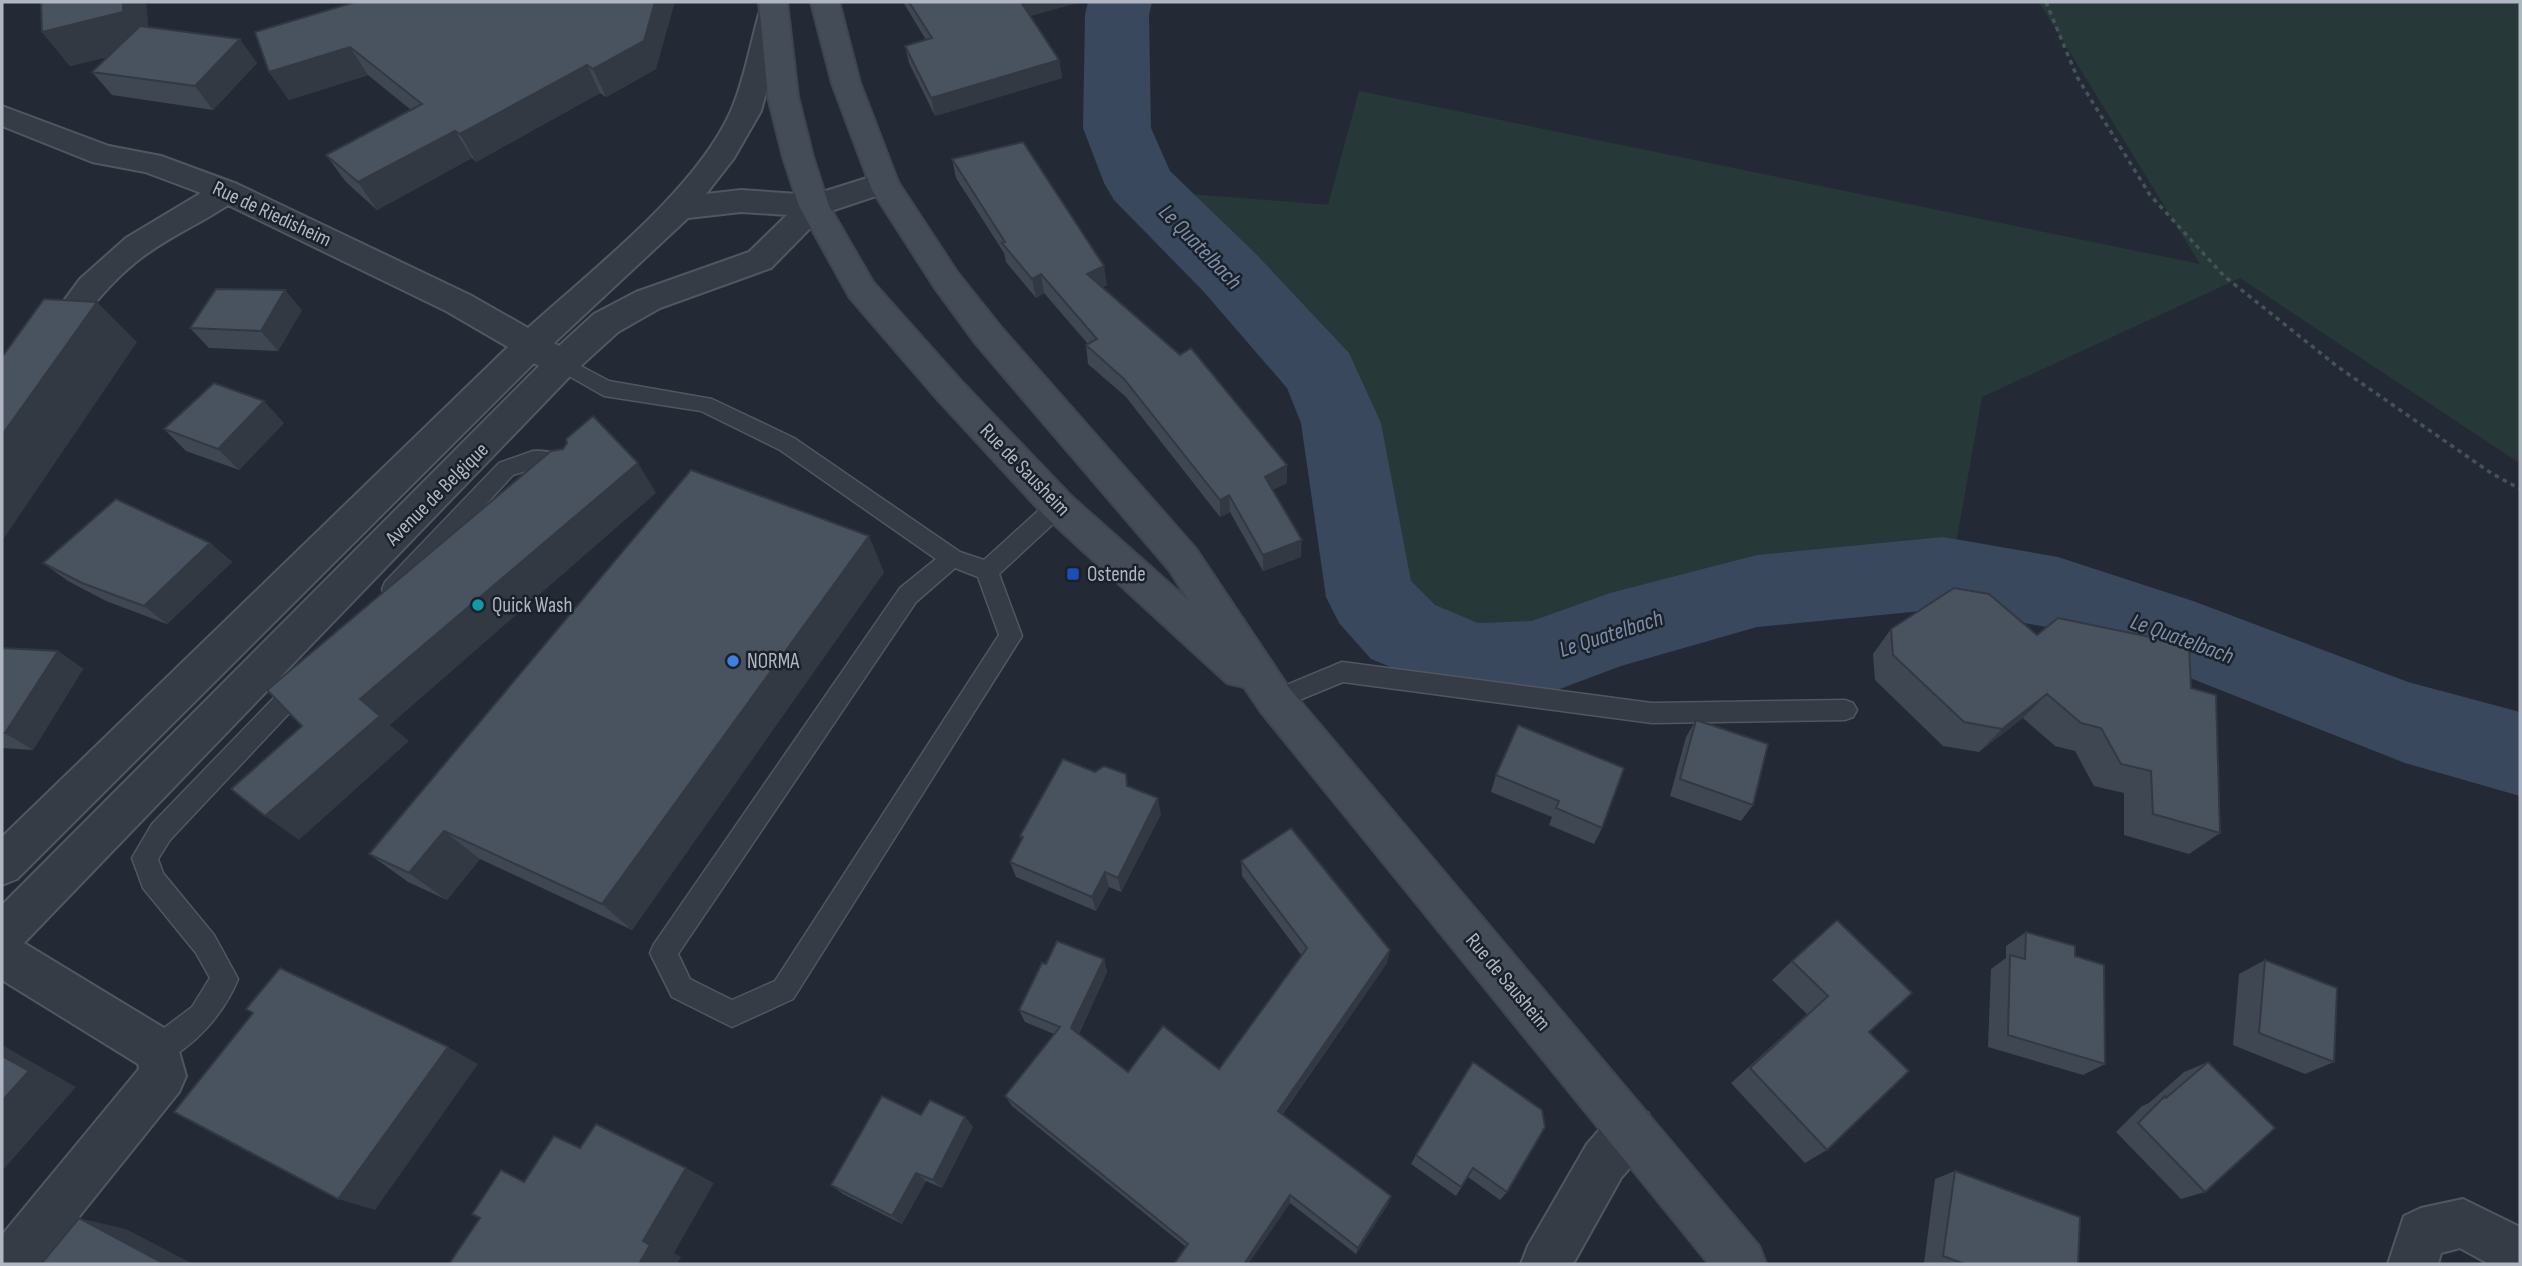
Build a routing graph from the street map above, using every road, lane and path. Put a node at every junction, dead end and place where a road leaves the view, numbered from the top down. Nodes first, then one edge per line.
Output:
1 (825, 2) edge
2 (2046, 2) edge
3 (773, 8) edge
4 (2, 115) edge
5 (883, 183) junction
6 (226, 191) junction
7 (814, 206) junction
8 (679, 208) junction
9 (546, 354) junction
10 (2, 412) edge
11 (574, 472) edge
12 (2520, 488) edge
13 (1058, 506) junction
14 (952, 558) junction
15 (987, 571) junction
16 (382, 600) edge
17 (314, 671) edge
18 (1275, 700) junction
19 (1845, 710) dead end
20 (2, 865) edge
21 (2, 936) edge
22 (2, 955) edge
23 (158, 1051) junction
24 (1632, 1130) junction
25 (2520, 1254) edge
26 (10, 1264) edge
27 (1546, 1264) edge
28 (1741, 1264) edge
29 (2413, 1264) edge

1 - 5 main road, Rue de Sausheim
2 - 12 path
3 - 7 main road, Rue de Sausheim
3 - 8 street, Avenue de Belgique
4 - 6 street, Rue de Riedisheim
5 - 7 street
5 - 18 main road, Rue de Sausheim
6 - 9 street, Rue de Riedisheim
6 - 10 street
7 - 8 street
7 - 9 street, Avenue de Belgique
7 - 13 main road, Rue de Sausheim
8 - 9 street, Avenue de Belgique
9 - 14 lane
9 - 20 street, Avenue de Belgique
9 - 21 street, Avenue de Belgique
11 - 16 lane
13 - 15 lane
13 - 18 main road, Rue de Sausheim
14 - 15 lane
14 - 15 lane
17 - 23 lane
18 - 19 lane
18 - 24 main road, Rue de Sausheim
22 - 23 street
23 - 26 street
24 - 27 street
24 - 28 main road, Rue de Sausheim
25 - 29 street

